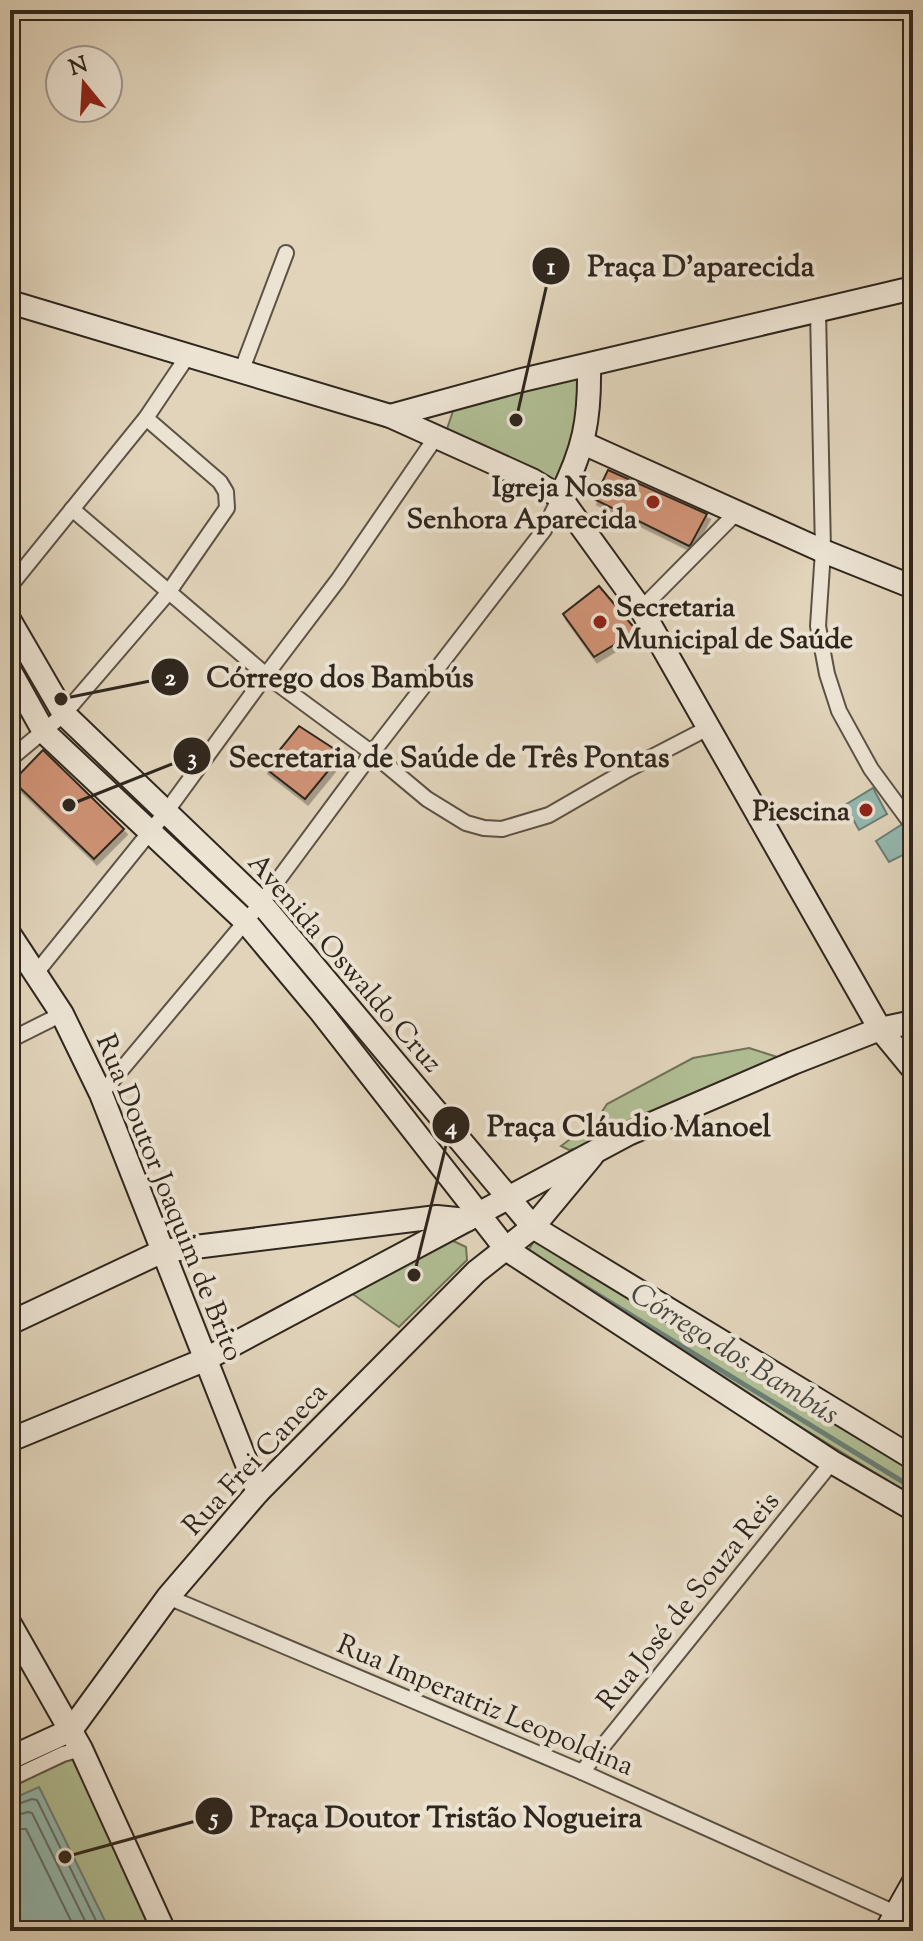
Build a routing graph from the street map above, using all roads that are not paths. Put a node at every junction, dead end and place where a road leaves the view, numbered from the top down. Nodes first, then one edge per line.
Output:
1 (286, 253) dead end
2 (913, 288) edge
3 (10, 303) edge
4 (818, 311) junction
5 (189, 354) junction
6 (589, 366) junction
7 (241, 372) junction
8 (451, 399) junction
9 (390, 416) junction
10 (146, 418) junction
11 (436, 437) junction
12 (583, 443) junction
13 (560, 497) junction
14 (72, 509) junction
15 (738, 511) junction
16 (823, 551) junction
17 (10, 586) edge
18 (913, 587) edge
19 (168, 593) junction
20 (641, 609) junction
21 (10, 621) edge
22 (10, 671) edge
23 (266, 675) junction
24 (64, 714) junction
25 (708, 728) junction
26 (44, 732) junction
27 (372, 753) junction
28 (10, 759) edge
29 (166, 812) junction
30 (913, 826) edge
31 (149, 832) junction
32 (261, 903) junction
33 (244, 920) junction
34 (10, 935) edge
35 (36, 973) junction
36 (62, 1014) junction
37 (913, 1022) edge
38 (880, 1029) junction
39 (10, 1040) edge
40 (913, 1069) edge
41 (101, 1094) junction
42 (597, 1149) junction
43 (506, 1197) junction
44 (474, 1217) junction
45 (441, 1224) junction
46 (533, 1227) junction
47 (506, 1249) junction
48 (163, 1251) junction
49 (10, 1323) edge
50 (204, 1360) junction
51 (10, 1440) edge
52 (913, 1458) edge
53 (832, 1462) junction
54 (258, 1492) junction
55 (913, 1509) edge
56 (168, 1597) junction
57 (10, 1624) edge
58 (76, 1739) junction
59 (10, 1758) edge
60 (582, 1772) junction
61 (10, 1779) edge
62 (913, 1883) edge
63 (898, 1922) edge
64 (164, 1931) edge

1 - 7 street
2 - 4 main road
3 - 5 main road
4 - 6 main road
4 - 16 street
5 - 7 main road
5 - 10 street
6 - 8 main road
6 - 12 main road
7 - 9 main road
8 - 9 main road
8 - 11 main road
9 - 11 main road
10 - 14 street
10 - 19 street
11 - 13 main road
11 - 23 street
12 - 13 main road
12 - 15 main road
13 - 20 main road
13 - 27 street
14 - 17 street
14 - 19 street
15 - 16 main road
15 - 20 street
16 - 18 main road
16 - 30 street
19 - 23 street
19 - 24 street
20 - 25 main road
21 - 24 main road, Avenida Oswaldo Cruz
22 - 26 main road, Avenida Oswaldo Cruz
23 - 27 street
23 - 29 street
24 - 26 street
24 - 29 main road, Avenida Oswaldo Cruz
25 - 27 street
25 - 38 main road
26 - 28 street
26 - 31 main road, Avenida Oswaldo Cruz
27 - 32 street
29 - 31 street
29 - 32 main road, Avenida Oswaldo Cruz
31 - 33 main road, Avenida Oswaldo Cruz
31 - 35 street
32 - 33 street
32 - 43 main road, Avenida Oswaldo Cruz
33 - 41 street
33 - 44 main road, Avenida Oswaldo Cruz
34 - 35 main road, Rua Doutor Joaquim de Brito
35 - 36 main road, Rua Doutor Joaquim de Brito
36 - 39 street
36 - 41 main road, Rua Doutor Joaquim de Brito
37 - 38 main road
38 - 40 main road
38 - 42 main road
41 - 48 main road, Rua Doutor Joaquim de Brito
42 - 43 main road
42 - 46 main road, Rua Frei Caneca
43 - 44 main road
43 - 46 main road, Avenida Oswaldo Cruz
44 - 45 main road
44 - 47 main road, Avenida Oswaldo Cruz
45 - 48 main road
45 - 50 main road
46 - 47 main road, Rua Frei Caneca
46 - 52 main road, Avenida Oswaldo Cruz
47 - 53 main road, Avenida Oswaldo Cruz
47 - 54 main road, Rua Frei Caneca
48 - 49 main road
48 - 50 main road, Rua Doutor Joaquim de Brito
50 - 51 main road
50 - 54 main road, Rua Doutor Joaquim de Brito
53 - 55 main road, Avenida Oswaldo Cruz
53 - 60 street, Rua José de Souza Reis
54 - 56 main road, Rua Frei Caneca
56 - 58 main road, Rua Frei Caneca
56 - 60 street, Rua Imperatriz Leopoldina
57 - 58 main road
58 - 59 main road
58 - 61 street
58 - 64 main road
60 - 63 street, Rua Imperatriz Leopoldina
62 - 63 main road

